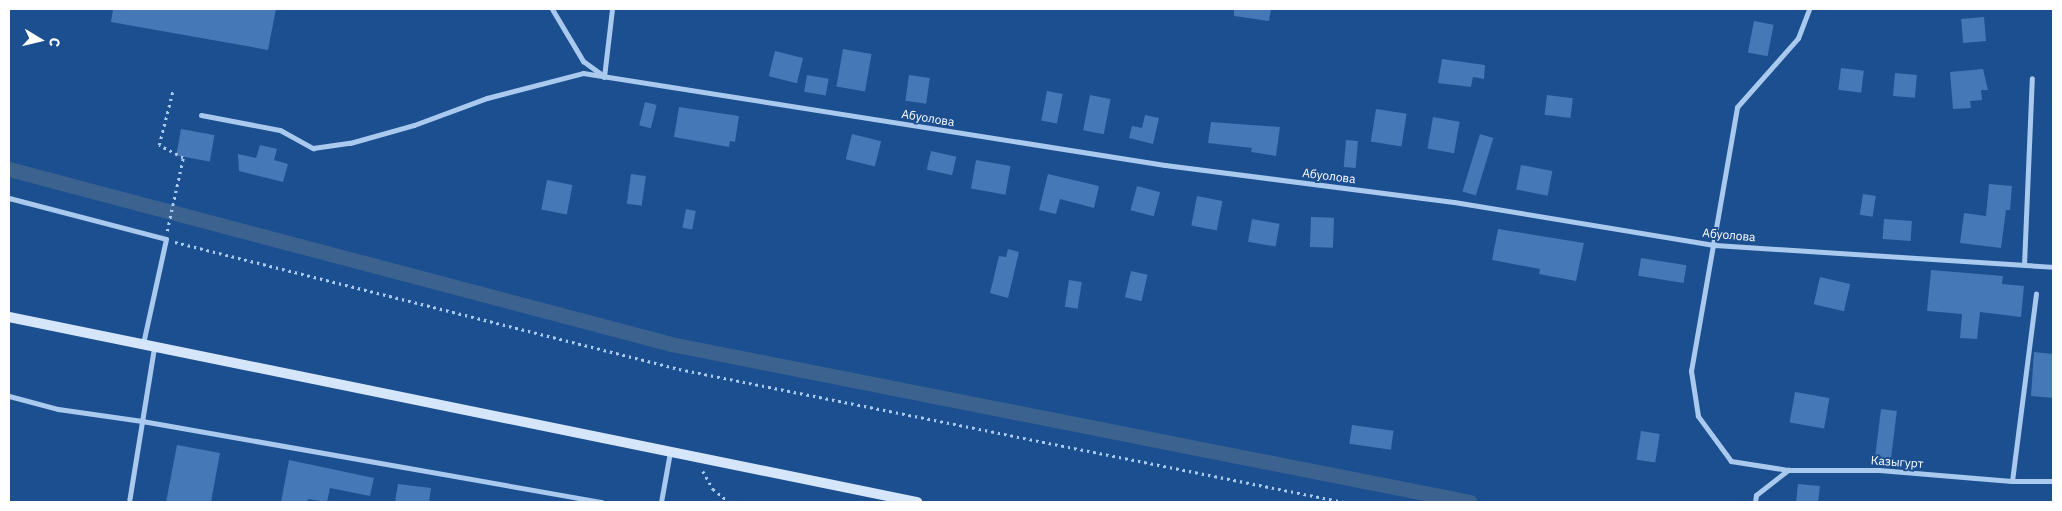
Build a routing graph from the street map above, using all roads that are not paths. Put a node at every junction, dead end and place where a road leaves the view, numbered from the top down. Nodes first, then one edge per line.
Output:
1 (552, 9) edge
2 (612, 9) edge
3 (1808, 9) edge
4 (604, 77) junction
5 (2032, 78) dead end
6 (201, 115) dead end
7 (9, 198) edge
8 (1714, 245) junction
9 (2024, 265) junction
10 (2053, 266) edge
11 (2036, 294) dead end
12 (9, 317) edge
13 (143, 345) junction
14 (154, 347) junction
15 (9, 396) edge
16 (142, 421) junction
17 (670, 452) junction
18 (1788, 470) junction
19 (2012, 481) junction
20 (2053, 482) edge
21 (129, 502) edge
22 (602, 502) edge
23 (661, 502) edge
24 (917, 502) edge
25 (1755, 502) edge

1 - 4 street
2 - 4 street
3 - 8 street, Казыгурт
4 - 6 street, Абуолова
4 - 8 street, Абуолова
5 - 9 street
7 - 13 street
8 - 9 street, Абуолова
8 - 18 street, Казыгурт
9 - 10 street, Абуолова
11 - 19 street
12 - 13 main road
13 - 14 main road
14 - 16 street
14 - 17 main road
15 - 16 street
16 - 21 street
16 - 22 street
17 - 23 street
17 - 24 main road
18 - 19 street, Казыгурт
18 - 25 street
19 - 20 street, Казыгурт

